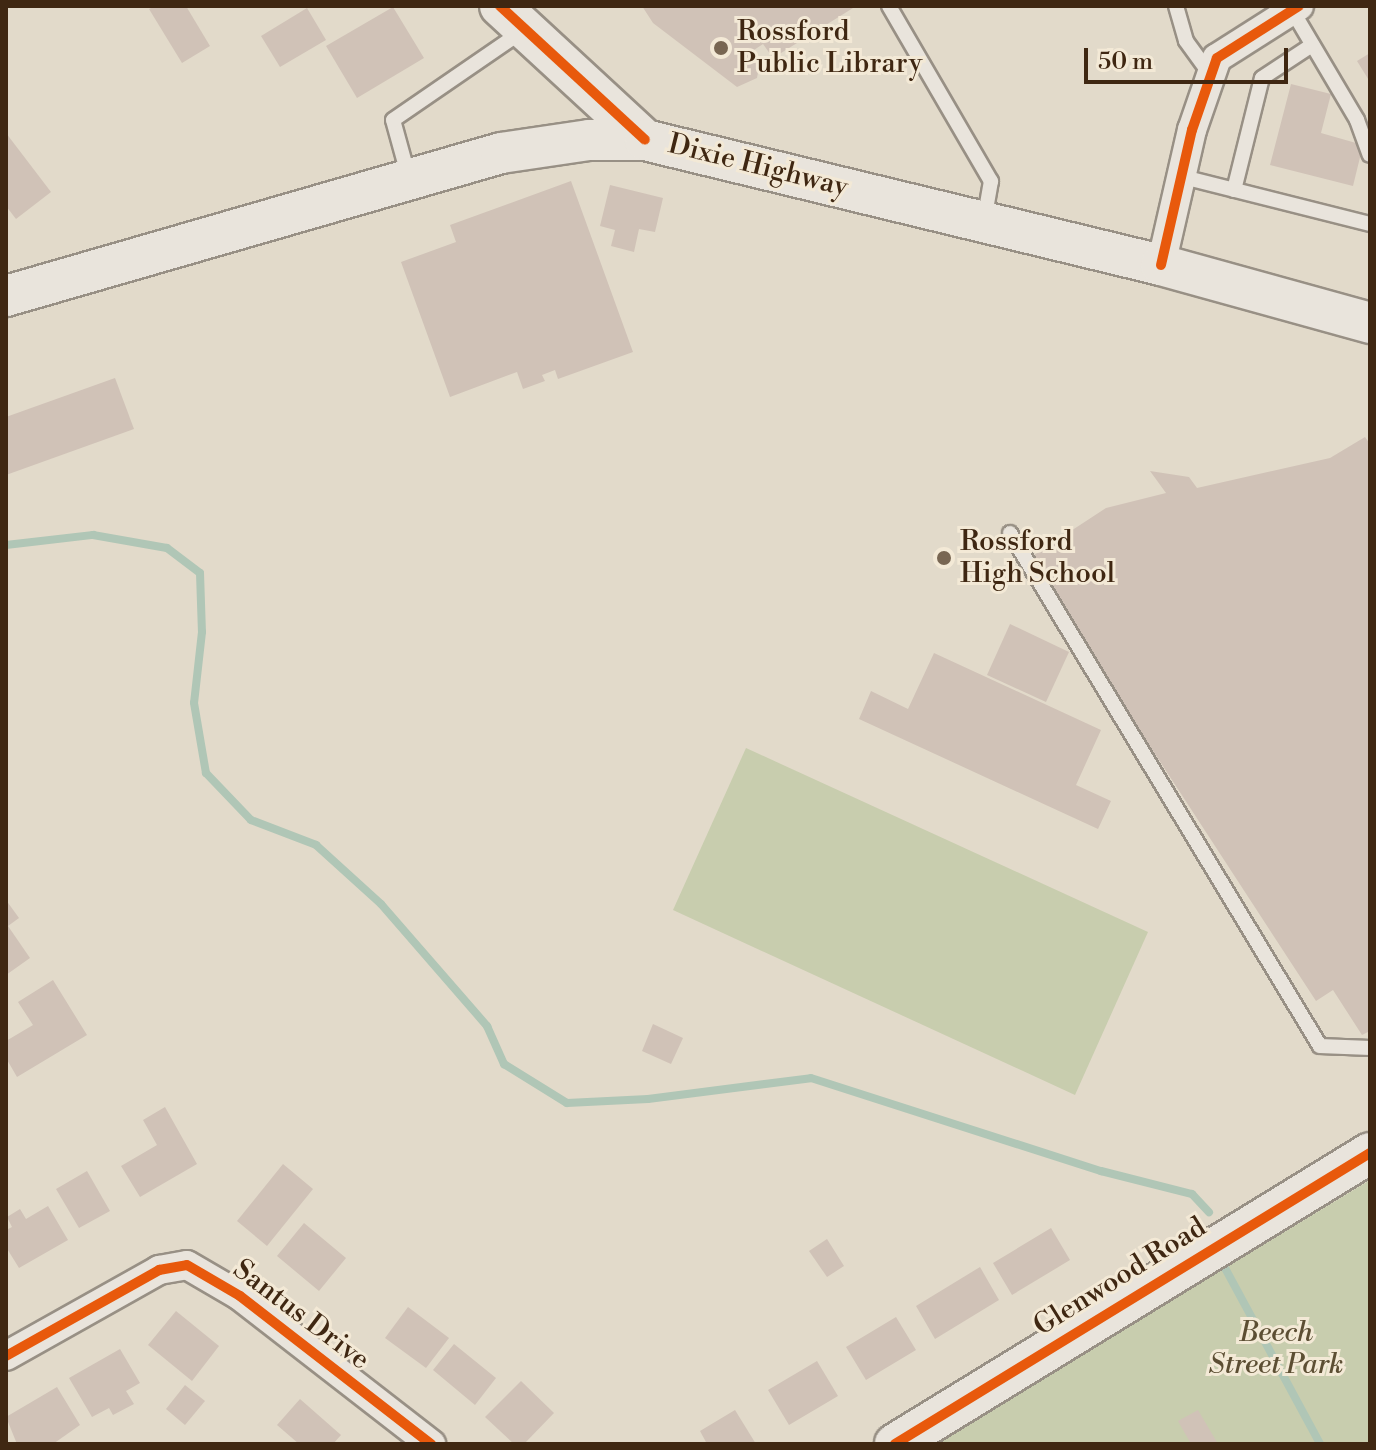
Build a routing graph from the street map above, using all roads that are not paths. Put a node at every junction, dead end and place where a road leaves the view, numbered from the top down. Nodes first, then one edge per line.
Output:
1 (889, 6) edge
2 (1176, 6) edge
3 (1296, 8) edge
4 (512, 18) edge
5 (1312, 45) junction
6 (1210, 74) junction
7 (645, 140) junction
8 (1370, 155) edge
9 (1183, 177) junction
10 (409, 180) junction
11 (1234, 190) junction
12 (984, 221) junction
13 (1370, 224) edge
14 (1161, 265) junction
15 (6, 296) edge
16 (1370, 323) edge
17 (1010, 533) dead end
18 (1370, 1048) edge
19 (1370, 1153) edge
20 (6, 1356) edge
21 (431, 1444) edge
22 (895, 1444) edge

1 - 12 lane
2 - 6 lane
3 - 5 lane
3 - 6 street
4 - 7 main road
4 - 10 lane
5 - 8 lane
5 - 11 lane
6 - 9 street
7 - 10 main road, Dixie Highway
7 - 12 main road, Dixie Highway
9 - 11 lane
9 - 14 street
10 - 15 main road, Dixie Highway
11 - 13 lane
12 - 14 main road, Dixie Highway
14 - 16 main road, Dixie Highway
17 - 18 lane
19 - 22 main road, Glenwood Road
20 - 21 street, Santus Drive

